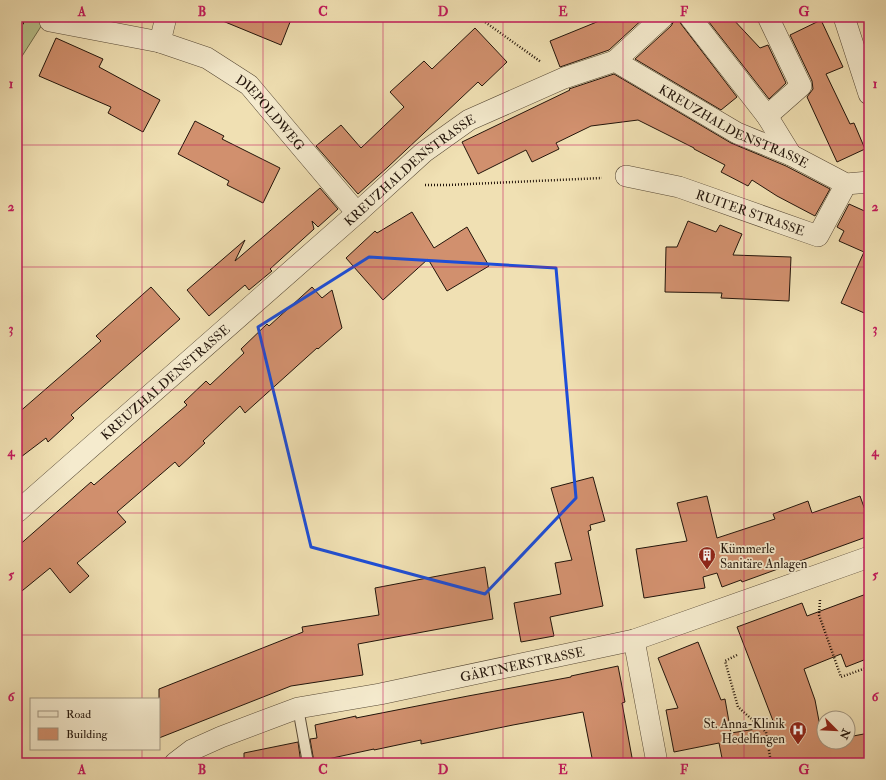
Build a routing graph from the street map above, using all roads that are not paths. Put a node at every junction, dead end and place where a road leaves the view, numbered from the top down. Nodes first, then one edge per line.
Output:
1 (166, 17) edge
2 (663, 17) edge
3 (690, 17) edge
4 (768, 17) edge
5 (844, 17) edge
6 (50, 21) dead end
7 (160, 42) junction
8 (614, 61) junction
9 (869, 94) edge
10 (767, 116) junction
11 (791, 155) junction
12 (626, 176) road end
13 (869, 182) edge
14 (846, 184) junction
15 (357, 213) junction
16 (17, 512) edge
17 (869, 557) edge
18 (634, 640) junction
19 (298, 708) junction
20 (175, 763) edge
21 (308, 763) edge
22 (656, 763) edge

1 - 7 street
2 - 8 street
3 - 10 street
4 - 10 street
5 - 9 street
6 - 7 street, DIEPOLDWEG
7 - 15 street, DIEPOLDWEG
8 - 11 street, KREUZHALDENSTRASSE
8 - 15 street, KREUZHALDENSTRASSE
10 - 11 street
11 - 14 street, KREUZHALDENSTRASSE
12 - 14 street, RUITER STRASSE
13 - 14 street
15 - 16 street, KREUZHALDENSTRASSE
17 - 18 street, GÄRTNERSTRASSE
18 - 19 street, GÄRTNERSTRASSE
18 - 22 street
19 - 20 street, GÄRTNERSTRASSE
19 - 21 lane

